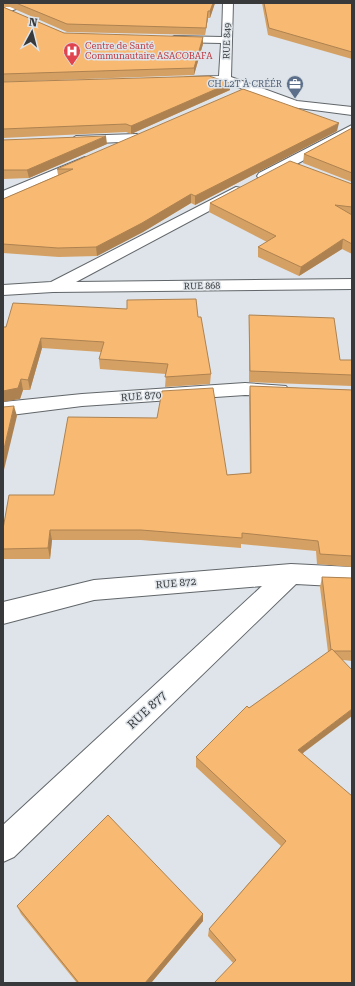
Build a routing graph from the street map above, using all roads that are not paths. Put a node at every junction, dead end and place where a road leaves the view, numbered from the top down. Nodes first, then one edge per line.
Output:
1 (26, 3) edge
2 (228, 3) edge
3 (4, 10) edge
4 (19, 16) edge
5 (165, 39) edge
6 (227, 40) junction
7 (225, 79) junction
8 (178, 80) edge
9 (251, 88) junction
10 (237, 95) edge
11 (352, 111) edge
12 (352, 129) edge
13 (152, 132) edge
14 (137, 138) junction
15 (66, 140) edge
16 (288, 163) junction
17 (302, 169) edge
18 (3, 196) edge
19 (352, 284) edge
20 (53, 287) junction
21 (3, 290) edge
22 (298, 391) edge
23 (3, 409) edge
24 (291, 574) junction
25 (352, 576) edge
26 (3, 613) edge
27 (3, 846) edge

1 - 3 street
2 - 6 street, RUE 849
3 - 4 street
5 - 6 street
6 - 7 street, RUE 849
7 - 8 street
7 - 9 street
9 - 10 street
9 - 11 street
12 - 16 street
13 - 14 street
14 - 15 street
14 - 18 street
16 - 17 street
16 - 20 street
19 - 20 street, RUE 868
20 - 21 street, RUE 868
22 - 23 street, RUE 870
24 - 25 street, RUE 872
24 - 26 street, RUE 872
24 - 27 street, RUE 877

